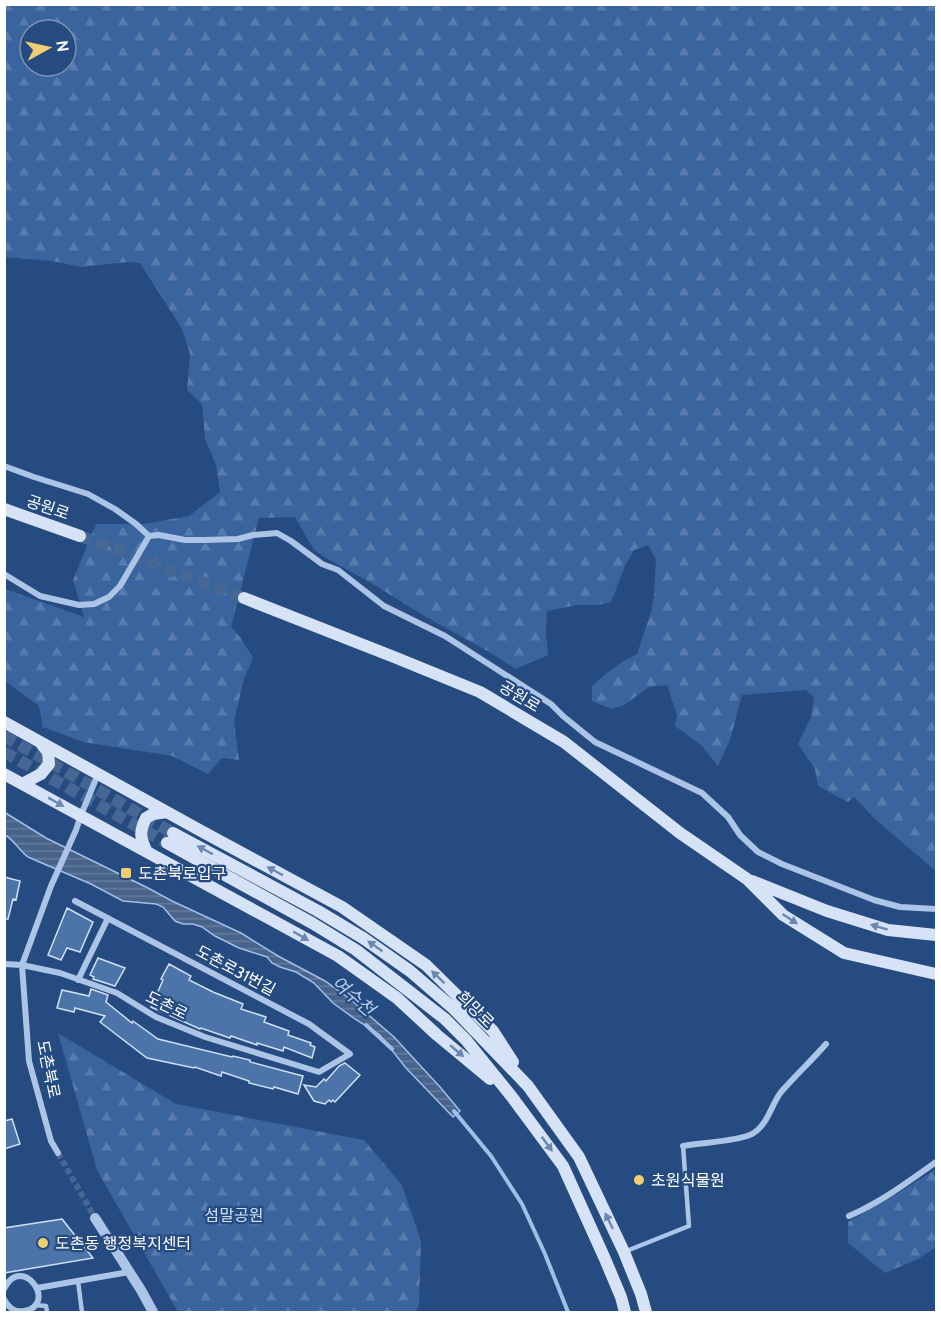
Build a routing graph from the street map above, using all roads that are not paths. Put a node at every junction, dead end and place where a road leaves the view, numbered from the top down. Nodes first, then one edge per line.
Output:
1 (4, 466) edge
2 (4, 509) edge
3 (80, 536) tunnel mouth
4 (149, 536) junction
5 (4, 574) edge
6 (244, 598) tunnel mouth
7 (4, 722) edge
8 (40, 741) junction
9 (98, 773) junction
10 (4, 774) edge
11 (22, 784) junction
12 (167, 812) junction
13 (81, 815) junction
14 (147, 852) junction
15 (747, 879) junction
16 (75, 901) dead end
17 (936, 909) edge
18 (108, 918) junction
19 (936, 935) edge
20 (4, 964) edge
21 (22, 965) junction
22 (936, 974) edge
23 (78, 980) junction
24 (826, 1044) dead end
25 (319, 1072) joint
26 (528, 1086) junction
27 (512, 1097) junction
28 (683, 1146) joint
29 (58, 1153) tunnel mouth
30 (936, 1162) edge
31 (849, 1216) dead end
32 (94, 1218) tunnel mouth
33 (624, 1252) junction
34 (129, 1272) junction
35 (78, 1281) junction
36 (37, 1288) junction
37 (4, 1289) edge
38 (4, 1299) edge
39 (35, 1305) junction
40 (25, 1312) edge
41 (47, 1312) edge
42 (82, 1312) edge
43 (153, 1312) edge
44 (625, 1312) edge
45 (646, 1312) edge

1 - 4 street
2 - 3 main road, 공원로
4 - 5 street
4 - 17 street
6 - 15 main road, 공원로
7 - 8 main road
8 - 9 main road
8 - 11 main road
9 - 12 main road
9 - 13 street
10 - 11 main road
11 -> 13 main road
12 - 14 main road
26 -> 12 main road
13 - 14 main road
13 - 21 street, 도촌북로
14 -> 27 main road
19 -> 15 main road, 공원로
15 -> 22 main road, 공원로
16 - 18 street, 도촌로31번길
18 - 23 street
18 - 25 street, 도촌로31번길
20 - 21 street, 도촌로
21 - 23 street, 도촌로
21 - 29 street, 도촌북로
23 - 25 street, 도촌로
24 - 28 street
26 -> 27 main road, 희망로
33 -> 26 main road, 희망로
27 -> 44 main road, 희망로
28 - 33 lane
30 - 31 street
32 - 34 street
33 - 45 main road, 희망로
34 - 35 street
34 - 43 street
35 - 36 street
35 - 42 lane
36 - 37 street
36 - 39 street
38 - 40 street
39 - 40 street
39 - 41 lane

